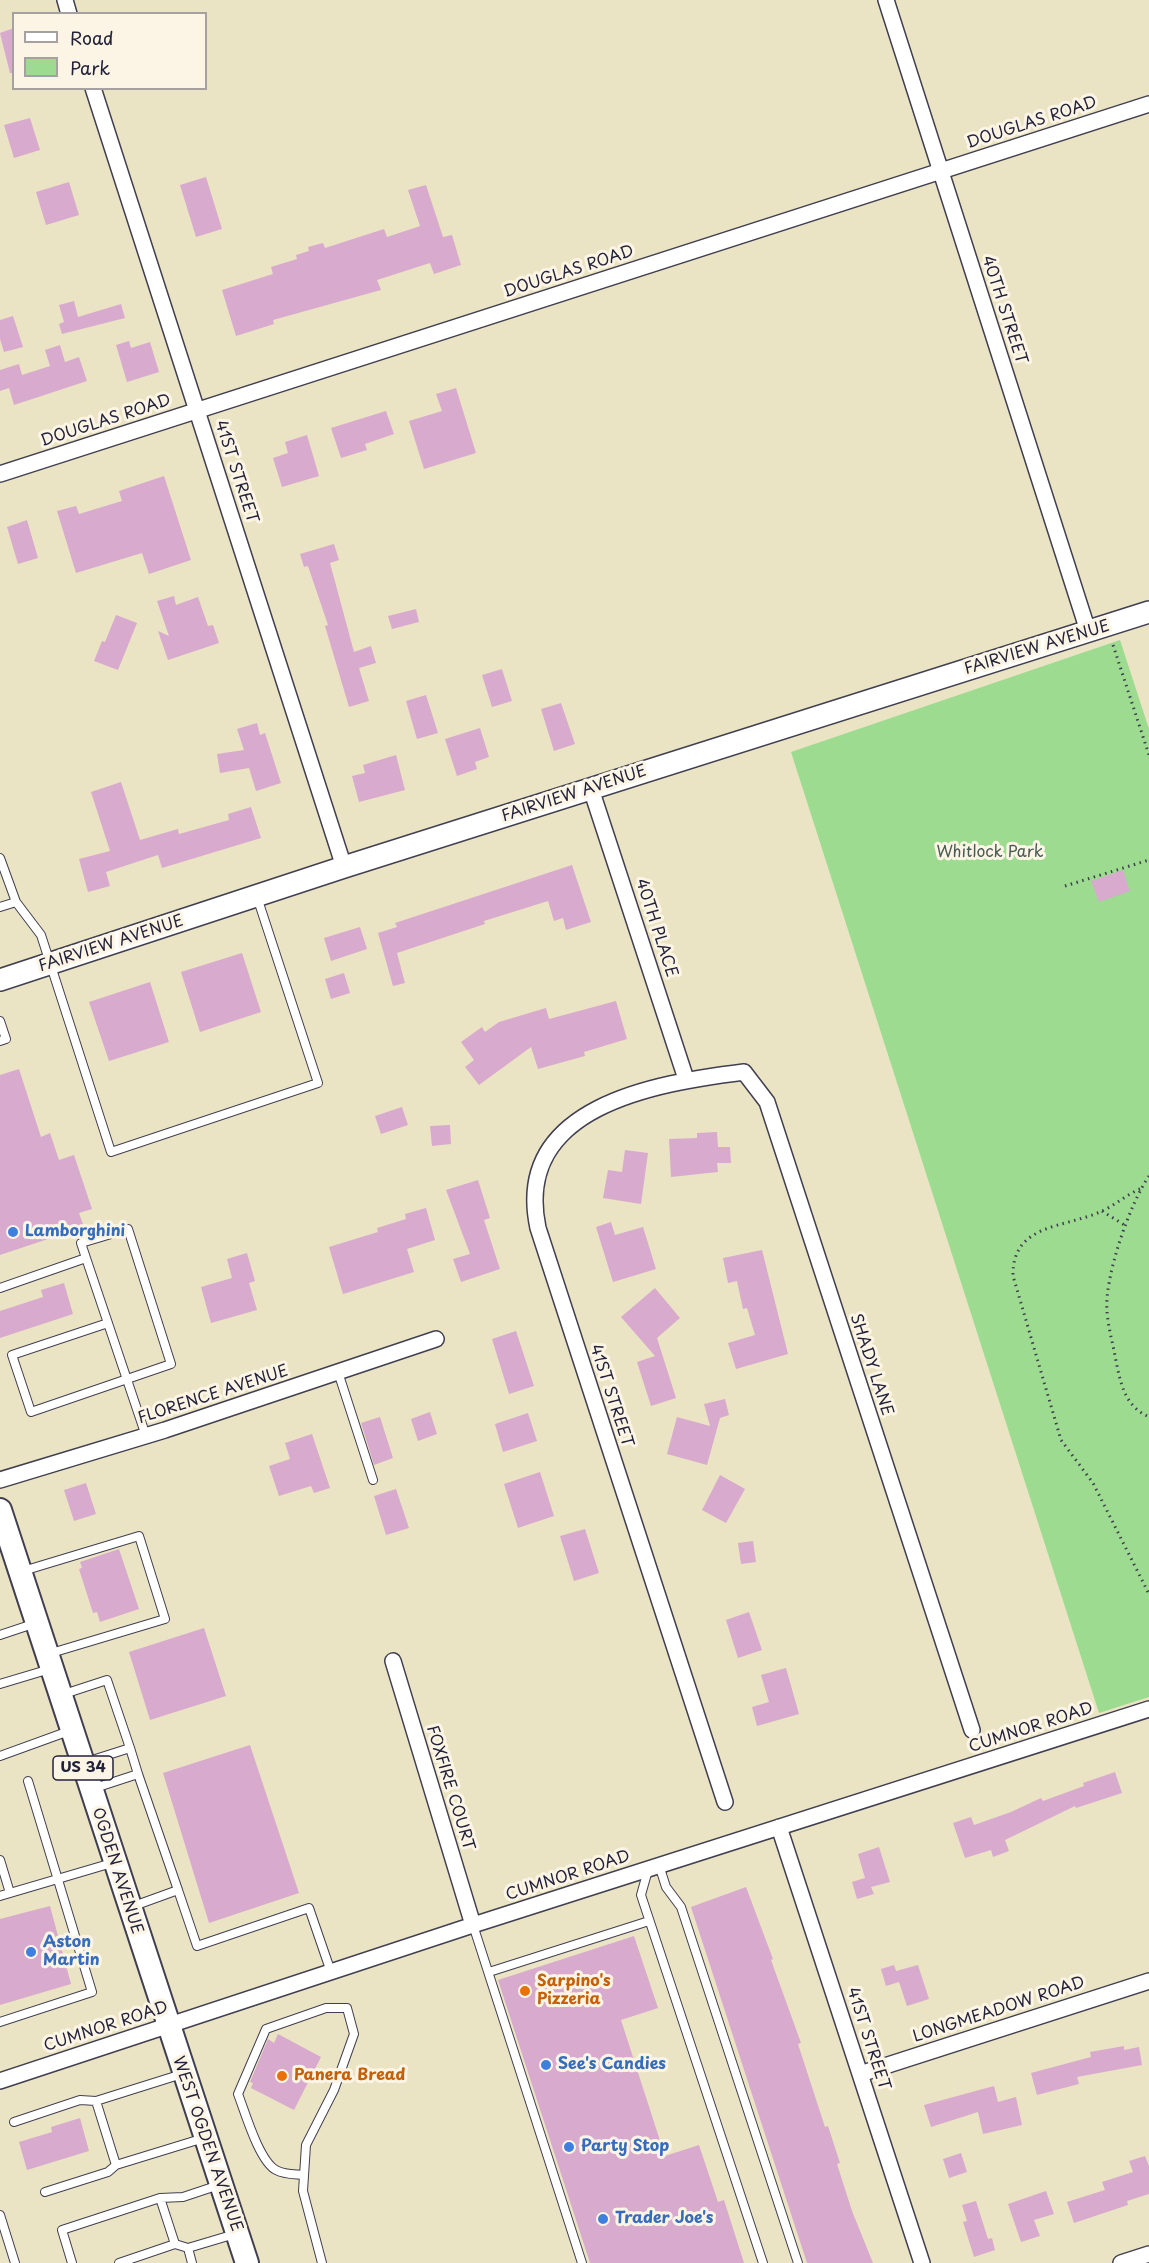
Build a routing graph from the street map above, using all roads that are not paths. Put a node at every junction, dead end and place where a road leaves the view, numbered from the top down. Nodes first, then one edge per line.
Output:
1 (886, 0) edge
2 (94, 90) edge
3 (1149, 104) edge
4 (940, 172) junction
5 (197, 411) junction
6 (0, 474) edge
7 (1149, 612) edge
8 (1088, 632) junction
9 (591, 789) junction
10 (0, 858) edge
11 (344, 867) junction
12 (257, 896) junction
13 (16, 902) junction
14 (0, 907) edge
15 (49, 964) junction
16 (0, 980) edge
17 (0, 1021) edge
18 (0, 1041) edge
19 (686, 1079) junction
20 (86, 1258) junction
21 (0, 1288) edge
22 (108, 1323) junction
23 (436, 1339) dead end
24 (338, 1372) junction
25 (127, 1379) junction
26 (146, 1436) junction
27 (0, 1480) edge
28 (373, 1480) dead end
29 (0, 1510) edge
30 (5, 1540) edge
31 (20, 1572) junction
32 (37, 1623) junction
33 (0, 1635) edge
34 (49, 1661) junction
35 (393, 1661) dead end
36 (0, 1684) edge
37 (60, 1695) junction
38 (1149, 1709) edge
39 (972, 1730) dead end
40 (71, 1731) junction
41 (130, 1748) junction
42 (0, 1756) edge
43 (82, 1763) junction
44 (138, 1774) junction
45 (28, 1781) dead end
46 (90, 1790) junction
47 (725, 1802) dead end
48 (779, 1827) junction
49 (0, 1860) edge
50 (114, 1862) junction
51 (654, 1867) junction
52 (58, 1879) junction
53 (178, 1890) junction
54 (10, 1893) junction
55 (0, 1896) edge
56 (128, 1908) junction
57 (649, 1921) junction
58 (473, 1925) junction
59 (489, 1972) junction
60 (331, 1973) junction
61 (1149, 1981) edge
62 (0, 2022) edge
63 (167, 2026) junction
64 (183, 2073) junction
65 (860, 2074) junction
66 (0, 2081) edge
67 (96, 2102) junction
68 (14, 2122) dead end
69 (204, 2138) junction
70 (116, 2165) junction
71 (304, 2175) junction
72 (219, 2185) junction
73 (45, 2192) dead end
74 (160, 2198) junction
75 (0, 2215) edge
76 (237, 2233) junction
77 (175, 2244) junction
78 (188, 2248) junction
79 (1149, 2254) edge
80 (15, 2263) edge
81 (72, 2263) edge
82 (119, 2263) edge
83 (192, 2263) edge
84 (246, 2263) edge
85 (322, 2263) edge
86 (582, 2263) edge
87 (763, 2263) edge
88 (798, 2263) edge
89 (922, 2263) edge
90 (1121, 2263) edge

1 - 4 street, 40TH STREET
2 - 5 street, 41ST STREET
3 - 4 street, DOUGLAS ROAD
4 - 5 street, DOUGLAS ROAD
4 - 8 street, 40TH STREET
5 - 6 street, DOUGLAS ROAD
5 - 11 street, 41ST STREET
7 - 8 street, FAIRVIEW AVENUE
8 - 9 street, FAIRVIEW AVENUE
9 - 11 street, FAIRVIEW AVENUE
9 - 19 street, 40TH PLACE
10 - 13 lane
11 - 12 street, FAIRVIEW AVENUE
12 - 15 street, FAIRVIEW AVENUE
12 - 15 lane
13 - 14 lane
13 - 15 lane
15 - 16 street, FAIRVIEW AVENUE
17 - 18 lane
19 - 39 street, SHADY LANE
19 - 47 street, 41ST STREET
20 - 21 lane
20 - 22 lane
20 - 25 lane
22 - 25 lane
22 - 25 lane
23 - 24 street, FLORENCE AVENUE
24 - 26 street, FLORENCE AVENUE
24 - 28 lane
25 - 26 lane
26 - 27 street, FLORENCE AVENUE
29 - 30 main road, OGDEN AVENUE / US 34
30 - 31 main road, OGDEN AVENUE / US 34
31 - 32 main road, OGDEN AVENUE / US 34
31 - 34 lane
32 - 33 lane
32 - 34 main road, OGDEN AVENUE / US 34
34 - 36 lane
34 - 37 main road, OGDEN AVENUE / US 34
35 - 58 street, FOXFIRE COURT
37 - 40 main road, OGDEN AVENUE / US 34
37 - 41 lane
38 - 48 street, CUMNOR ROAD
40 - 42 lane
40 - 43 main road, OGDEN AVENUE / US 34
41 - 43 lane
41 - 44 lane
43 - 46 main road, OGDEN AVENUE / US 34
44 - 46 lane
44 - 53 lane
45 - 52 lane
46 - 50 main road, OGDEN AVENUE / US 34
48 - 51 street, CUMNOR ROAD
48 - 65 street, 41ST STREET
49 - 54 lane
50 - 52 lane
50 - 56 main road, OGDEN AVENUE / US 34
51 - 57 lane
51 - 58 street, CUMNOR ROAD
51 - 88 lane
52 - 54 lane
52 - 62 lane
53 - 56 lane
53 - 60 lane
54 - 55 lane
56 - 63 main road, OGDEN AVENUE / US 34
57 - 59 lane
57 - 87 lane
58 - 59 lane
58 - 60 street, CUMNOR ROAD
59 - 86 lane
60 - 63 street, CUMNOR ROAD
61 - 65 street, LONGMEADOW ROAD
63 - 64 main road, WEST OGDEN AVENUE / US 34
63 - 66 street, CUMNOR ROAD
64 - 67 lane
64 - 69 main road, WEST OGDEN AVENUE / US 34
65 - 89 street, 41ST STREET
67 - 68 lane
67 - 70 lane
69 - 70 lane
69 - 72 main road, WEST OGDEN AVENUE / US 34
70 - 73 lane
71 - 71 lane
71 - 85 lane
72 - 74 lane
72 - 76 main road, WEST OGDEN AVENUE / US 34
74 - 77 lane
74 - 81 lane
75 - 80 lane
76 - 78 lane
76 - 84 main road, WEST OGDEN AVENUE / US 34
77 - 78 lane
77 - 82 lane
78 - 83 lane
79 - 90 street

